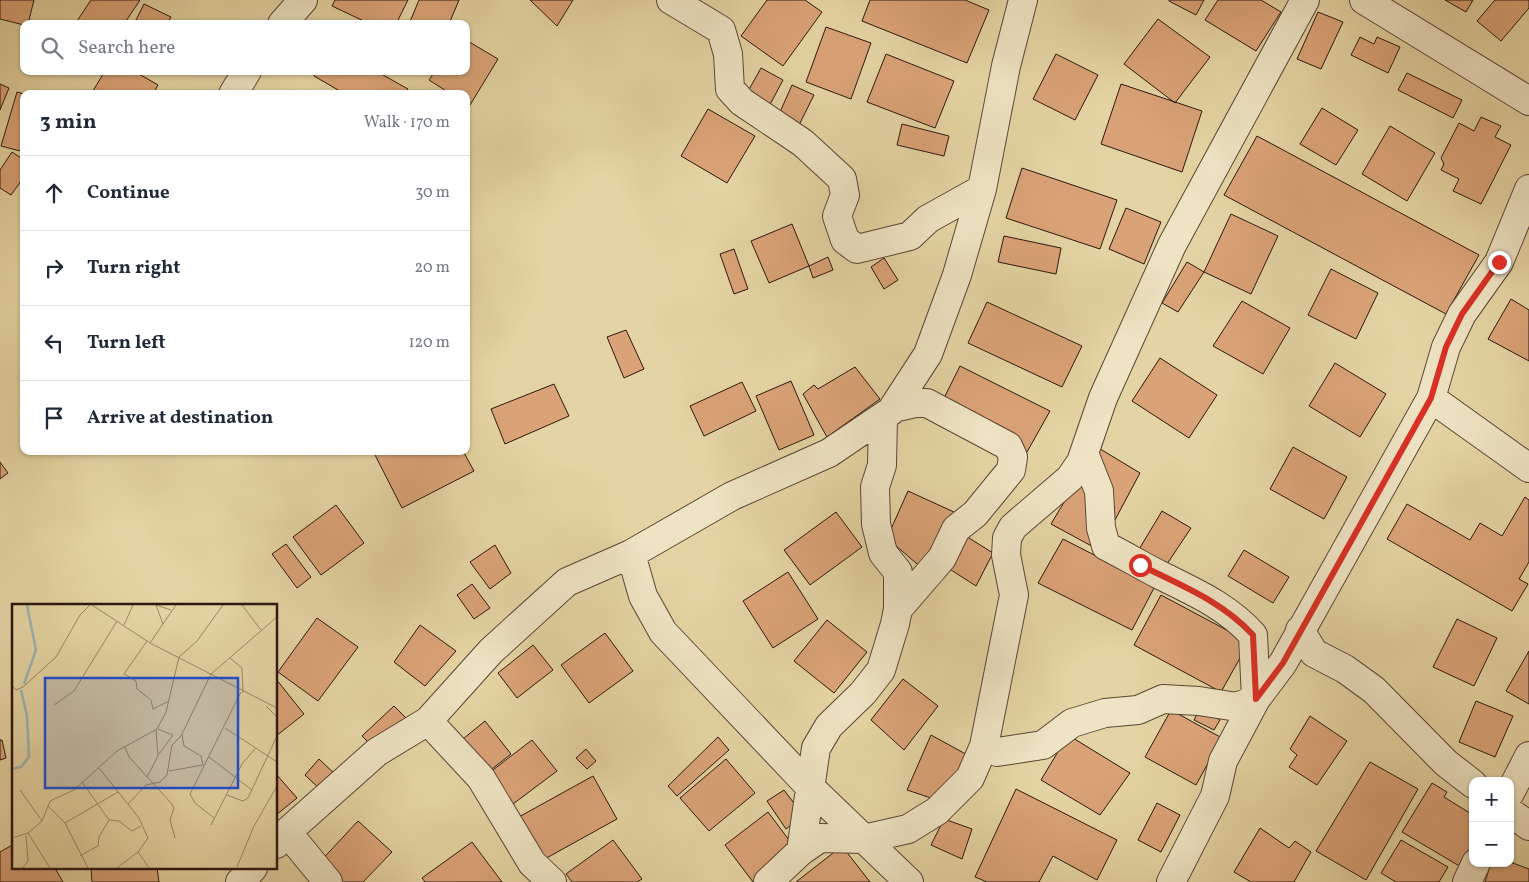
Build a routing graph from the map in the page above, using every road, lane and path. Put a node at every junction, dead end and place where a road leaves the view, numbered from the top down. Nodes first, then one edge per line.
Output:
1 (303, 0) edge
2 (671, 0) edge
3 (1024, 0) edge
4 (1305, 0) edge
5 (1364, 0) edge
6 (286, 20) edge
7 (245, 75) edge
8 (235, 90) edge
9 (1529, 101) edge
10 (982, 189) junction
11 (1529, 189) edge
12 (1431, 398) junction
13 (888, 413) junction
14 (1084, 453) junction
15 (1529, 468) edge
16 (1014, 527) junction
17 (631, 554) junction
18 (942, 558) junction
19 (898, 609) junction
20 (1300, 630) junction
21 (1256, 699) junction
22 (428, 721) junction
23 (984, 746) junction
24 (1529, 756) edge
25 (1469, 781) edge
26 (1514, 785) edge
27 (811, 788) junction
28 (1514, 815) edge
29 (1529, 826) edge
30 (282, 838) edge
31 (864, 839) junction
32 (801, 851) junction
33 (1474, 867) edge
34 (251, 870) edge
35 (240, 882) edge
36 (328, 882) edge
37 (552, 882) edge
38 (768, 882) edge
39 (909, 882) edge
40 (1171, 882) edge
41 (1467, 882) edge

1 - 6 street
2 - 10 street
3 - 10 street
4 - 14 street
5 - 9 street
7 - 8 street
10 - 13 street
11 - 12 street
12 - 15 street
12 - 20 street
13 - 17 street
13 - 18 street
13 - 19 street
14 - 16 street
14 - 21 street
16 - 18 street
16 - 23 street
17 - 22 street
17 - 27 street
18 - 19 street
19 - 27 street
20 - 21 street
20 - 25 street
21 - 23 street
21 - 40 street
22 - 30 street
22 - 37 street
23 - 31 street
24 - 26 street
27 - 31 street
27 - 32 street
28 - 29 street
30 - 36 street
31 - 32 street
31 - 39 street
32 - 38 street
33 - 41 street
34 - 35 street

